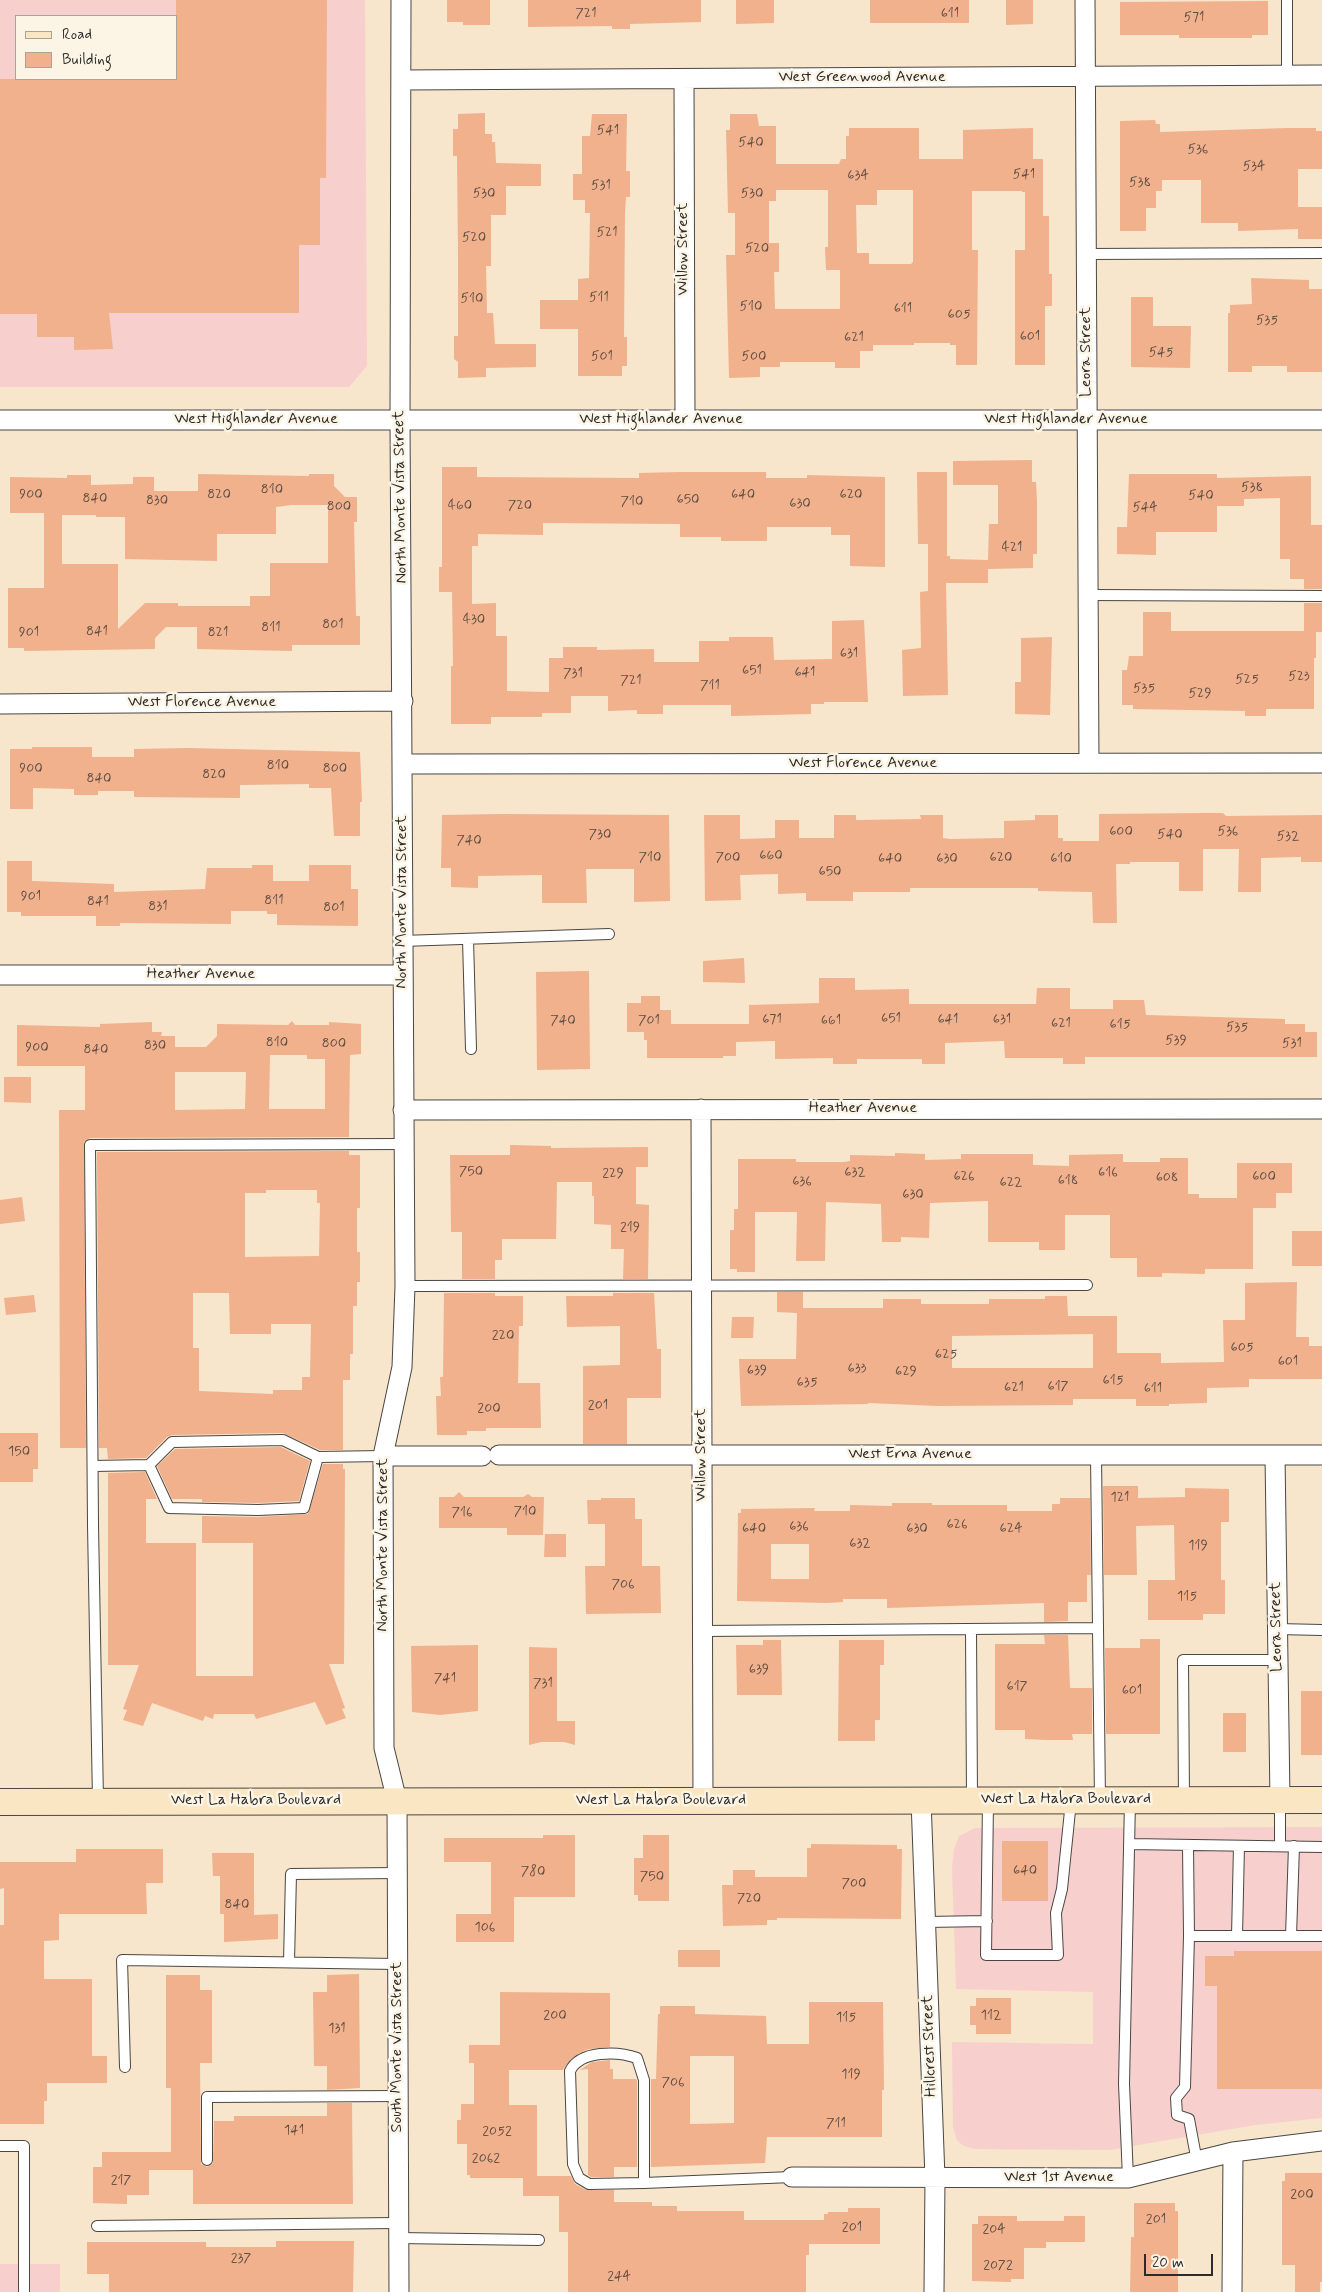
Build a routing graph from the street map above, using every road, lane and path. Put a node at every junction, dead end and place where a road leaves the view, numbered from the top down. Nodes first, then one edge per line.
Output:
1 (401, 0) edge
2 (1085, 0) edge
3 (1287, 0) edge
4 (1287, 75) junction
5 (1322, 75) edge
6 (1085, 76) junction
7 (684, 79) junction
8 (402, 80) junction
9 (1322, 253) edge
10 (1086, 254) junction
11 (0, 420) edge
12 (400, 420) junction
13 (685, 420) junction
14 (1087, 420) junction
15 (1322, 420) edge
16 (1088, 595) junction
17 (1322, 596) edge
18 (403, 701) junction
19 (0, 704) edge
20 (1089, 763) junction
21 (1322, 763) edge
22 (403, 764) junction
23 (609, 934) dead end
24 (468, 939) junction
25 (402, 941) junction
26 (0, 975) edge
27 (402, 975) junction
28 (471, 1049) dead end
29 (701, 1109) junction
30 (1322, 1109) edge
31 (404, 1110) junction
32 (404, 1144) junction
33 (1087, 1285) dead end
34 (405, 1286) junction
35 (701, 1286) junction
36 (1096, 1454) junction
37 (1275, 1454) junction
38 (1322, 1454) edge
39 (702, 1455) junction
40 (383, 1456) junction
41 (318, 1457) junction
42 (149, 1465) junction
43 (93, 1466) junction
44 (1098, 1628) junction
45 (971, 1629) junction
46 (1278, 1629) junction
47 (703, 1630) junction
48 (1322, 1630) edge
49 (1278, 1660) junction
50 (921, 1800) junction
51 (980, 1800) junction
52 (1071, 1800) junction
53 (1100, 1800) junction
54 (1130, 1800) junction
55 (1184, 1800) junction
56 (1280, 1800) junction
57 (1322, 1800) edge
58 (397, 1801) junction
59 (703, 1801) junction
60 (0, 1802) edge
61 (98, 1802) junction
62 (1130, 1844) junction
63 (1188, 1845) junction
64 (1239, 1846) junction
65 (1280, 1846) junction
66 (1294, 1846) junction
67 (1322, 1847) edge
68 (397, 1873) junction
69 (926, 1922) junction
70 (986, 1922) junction
71 (1189, 1936) junction
72 (1237, 1936) junction
73 (1291, 1936) junction
74 (1322, 1936) edge
75 (289, 1962) junction
76 (398, 1964) junction
77 (125, 2067) dead end
78 (398, 2096) junction
79 (1322, 2141) edge
80 (0, 2146) edge
81 (1233, 2152) junction
82 (207, 2160) dead end
83 (1196, 2162) junction
84 (792, 2177) joint
85 (935, 2178) junction
86 (1128, 2178) junction
87 (644, 2183) junction
88 (97, 2226) dead end
89 (398, 2231) junction
90 (539, 2240) dead end
91 (24, 2292) edge
92 (399, 2292) edge
93 (934, 2292) edge
94 (1232, 2292) edge

1 - 8 street, North Monte Vista Street
2 - 6 street, Leora Street
3 - 4 lane
4 - 5 street, West Greenwood Avenue
4 - 6 street, West Greenwood Avenue
6 - 7 street, West Greenwood Avenue
6 - 10 street, Leora Street
7 - 8 street, West Greenwood Avenue
7 - 13 street, Willow Street
8 - 12 street, North Monte Vista Street
9 - 10 lane
10 - 14 street, Leora Street
11 - 12 street, West Highlander Avenue
12 - 13 street, West Highlander Avenue
12 - 18 street, North Monte Vista Street
13 - 14 street, West Highlander Avenue
14 - 15 street, West Highlander Avenue
14 - 16 street, Leora Street
16 - 17 lane
16 - 20 street, Leora Street
18 - 19 street, West Florence Avenue
18 - 22 street, North Monte Vista Street
20 - 21 street, West Florence Avenue
20 - 22 street, West Florence Avenue
22 - 25 street, North Monte Vista Street
23 - 24 lane
24 - 25 lane
24 - 28 lane
25 - 27 street, North Monte Vista Street
26 - 27 street, Heather Avenue
27 - 31 street, North Monte Vista Street
29 - 30 street, Heather Avenue
29 - 31 street, Heather Avenue
29 - 35 street, Willow Street
31 - 32 street, North Monte Vista Street
32 - 34 street, North Monte Vista Street
32 - 43 lane
33 - 35 lane
34 - 35 lane
34 - 40 street, North Monte Vista Street
35 - 39 street, Willow Street
36 - 37 street, West Erna Avenue
36 - 39 street, West Erna Avenue
36 - 44 lane
37 - 38 street, West Erna Avenue
37 - 46 street, Leora Street
39 - 40 street, West Erna Avenue
39 - 47 street, Willow Street
40 - 41 lane
40 - 58 street, North Monte Vista Street
41 - 42 lane
41 - 42 lane
42 - 43 lane
43 - 61 lane
44 - 45 lane
44 - 53 lane
45 - 47 lane
45 - 51 lane
46 - 48 lane
46 - 49 street, Leora Street
47 - 59 street, Willow Street
49 - 55 lane
49 - 56 street, Leora Street
50 - 51 main road, West La Habra Boulevard
50 - 59 main road, West La Habra Boulevard
50 - 69 street, Hillcrest Street
51 - 52 main road, West La Habra Boulevard
51 - 70 lane
52 - 53 main road, West La Habra Boulevard
52 - 70 lane
53 - 54 main road, West La Habra Boulevard
54 - 55 main road, West La Habra Boulevard
54 - 62 lane
55 - 56 main road, West La Habra Boulevard
56 - 57 main road, West La Habra Boulevard
56 - 65 lane
58 - 59 main road, West La Habra Boulevard
58 - 61 main road, West La Habra Boulevard
58 - 68 street, South Monte Vista Street
60 - 61 main road, West La Habra Boulevard
62 - 63 lane
62 - 86 lane
63 - 64 lane
63 - 71 lane
64 - 65 lane
64 - 72 lane
65 - 66 lane
66 - 67 lane
66 - 73 lane
68 - 75 lane
68 - 76 street, South Monte Vista Street
69 - 70 lane
69 - 85 street, Hillcrest Street
71 - 72 lane
71 - 83 lane
72 - 73 lane
73 - 74 lane
75 - 76 lane
75 - 77 lane
76 - 78 street, South Monte Vista Street
78 - 82 lane
78 - 89 street, South Monte Vista Street
79 - 81 street, West 1st Avenue
80 - 91 lane
81 - 83 street, West 1st Avenue
81 - 94 street
83 - 86 street, West 1st Avenue
84 - 85 street, West 1st Avenue
84 - 87 lane
85 - 86 street, West 1st Avenue
85 - 93 street, Hillcrest Street
87 - 87 lane
88 - 89 lane
89 - 90 lane
89 - 92 street, South Monte Vista Street

